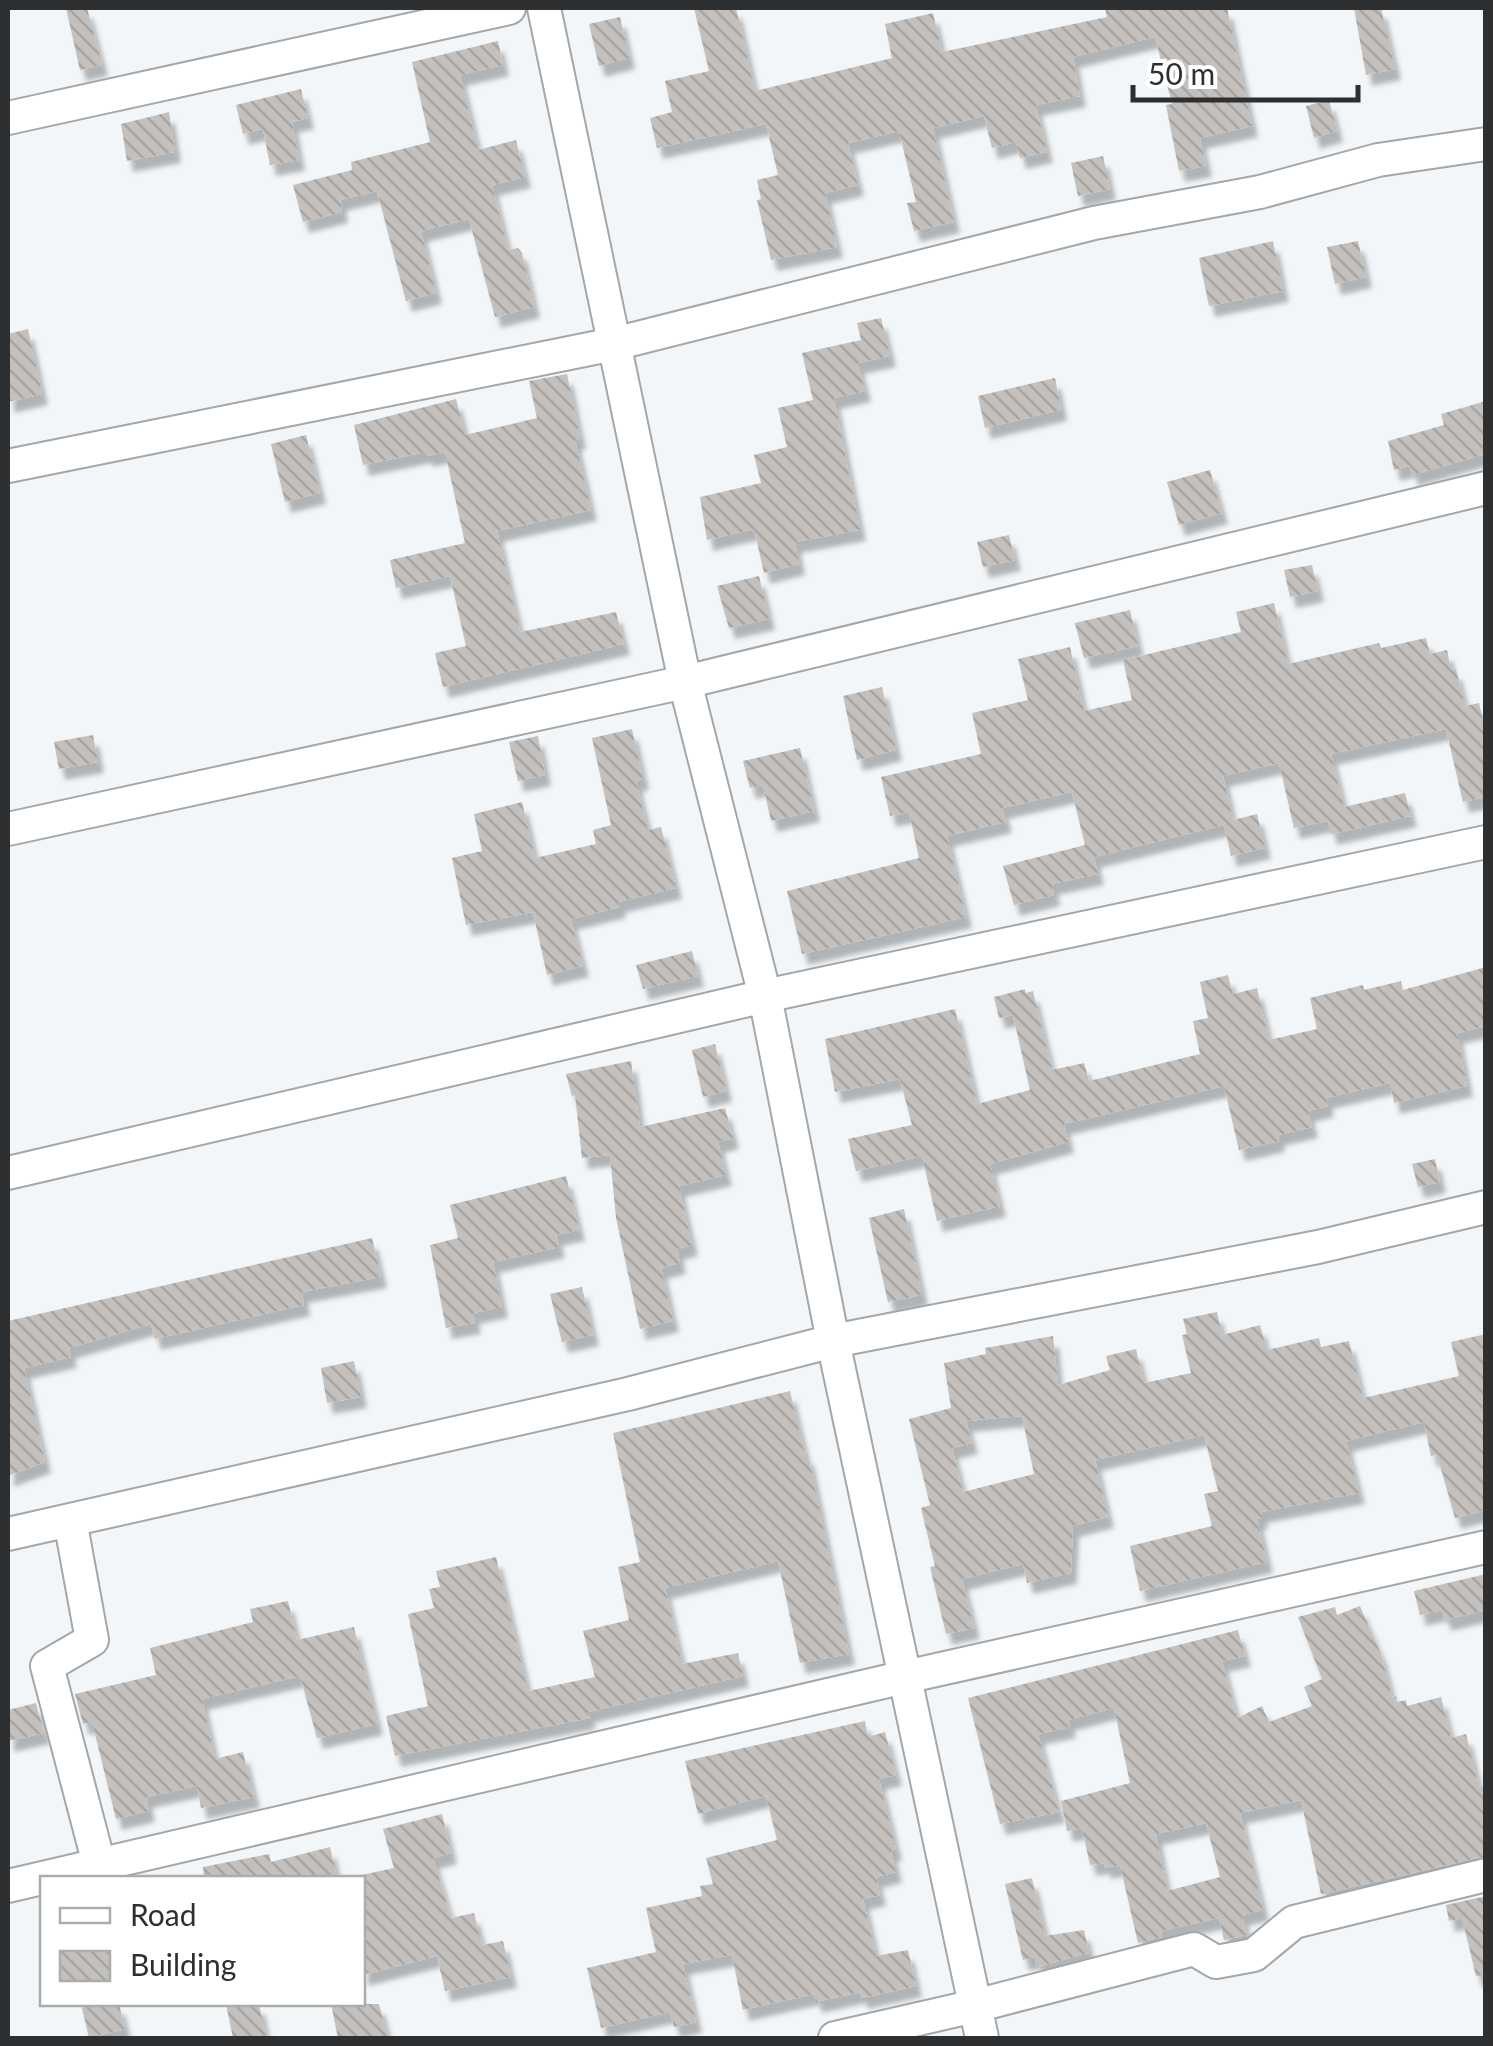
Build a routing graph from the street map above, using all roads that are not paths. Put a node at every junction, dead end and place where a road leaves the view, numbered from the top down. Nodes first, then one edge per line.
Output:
1 (509, 8) edge
2 (544, 8) edge
3 (8, 118) edge
4 (1486, 144) edge
5 (614, 344) junction
6 (8, 466) edge
7 (1486, 488) edge
8 (685, 682) junction
9 (8, 829) edge
10 (1486, 842) edge
11 (765, 996) junction
12 (8, 1173) edge
13 (1486, 1208) edge
14 (834, 1340) junction
15 (70, 1520) junction
16 (8, 1534) edge
17 (1486, 1547) edge
18 (905, 1677) junction
19 (99, 1864) junction
20 (1486, 1875) edge
21 (49, 1876) edge
22 (40, 1878) edge
23 (8, 1886) edge
24 (976, 2006) junction
25 (835, 2038) edge
26 (982, 2038) edge

1 - 3 street
2 - 5 street
4 - 5 street
5 - 6 street
5 - 8 street
7 - 8 street
8 - 9 street
8 - 11 street
10 - 11 street
11 - 12 street
11 - 14 street
13 - 14 street
14 - 15 street
14 - 18 street
15 - 16 street
15 - 19 street
17 - 18 street
18 - 19 street
18 - 24 street
19 - 21 street
20 - 24 street
22 - 23 street
24 - 25 street
24 - 26 street

